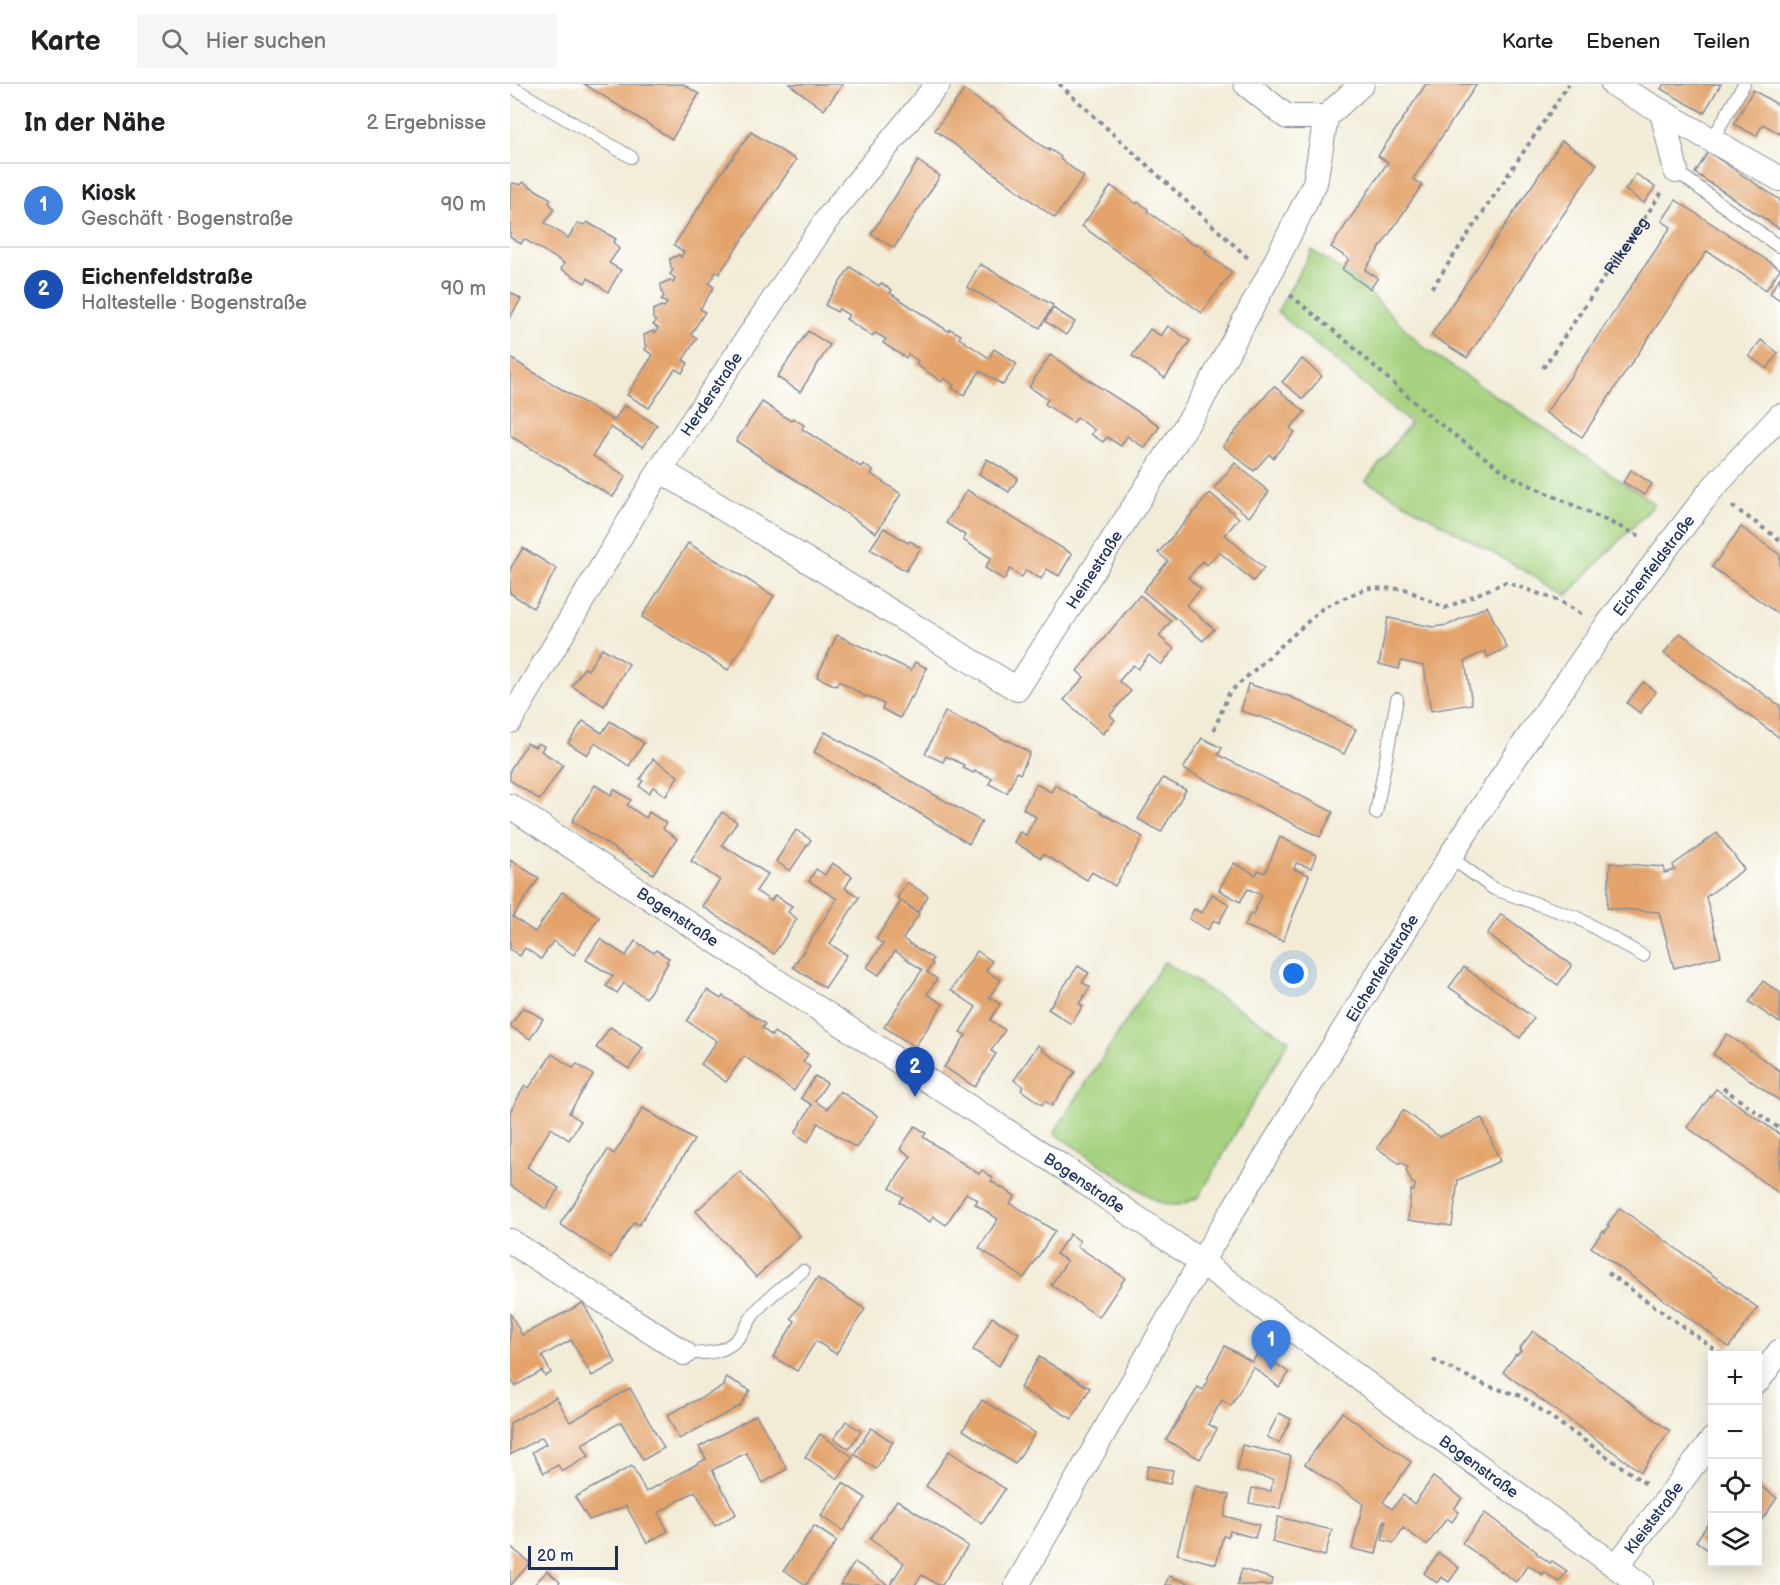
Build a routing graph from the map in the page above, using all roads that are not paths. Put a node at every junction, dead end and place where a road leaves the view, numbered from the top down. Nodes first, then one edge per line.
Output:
1 (938, 84) edge
2 (1246, 84) edge
3 (1362, 84) edge
4 (1613, 84) edge
5 (1744, 84) edge
6 (510, 86) edge
7 (1662, 112) junction
8 (1326, 117) junction
9 (1712, 140) junction
10 (631, 157) dead end
11 (1676, 171) joint
12 (1780, 179) edge
13 (1778, 246) dead end
14 (1780, 416) edge
15 (660, 470) junction
16 (1397, 699) dead end
17 (510, 721) edge
18 (510, 806) edge
19 (1376, 813) dead end
20 (1450, 857) junction
21 (1643, 956) dead end
22 (510, 1241) edge
23 (1201, 1262) junction
24 (803, 1271) dead end
25 (1780, 1351) edge
26 (684, 1353) joint
27 (1762, 1376) edge
28 (1708, 1447) edge
29 (1616, 1567) junction
30 (1017, 1585) edge
31 (1641, 1585) edge

1 - 15 street, Herderstraße
2 - 8 street
3 - 8 street
4 - 7 street
5 - 9 lane
6 - 10 lane
7 - 9 street
7 - 11 street
8 - 15 street, Heinestraße
9 - 12 street
11 - 13 lane
14 - 20 street, Eichenfeldstraße
15 - 17 street, Herderstraße
16 - 19 lane
18 - 23 street, Bogenstraße
20 - 21 lane
20 - 23 street, Eichenfeldstraße
22 - 26 street
23 - 29 street, Bogenstraße
23 - 30 street, Eichenfeldstraße
24 - 26 lane
25 - 27 street
28 - 29 street, Kleiststraße
29 - 31 street, Bogenstraße

